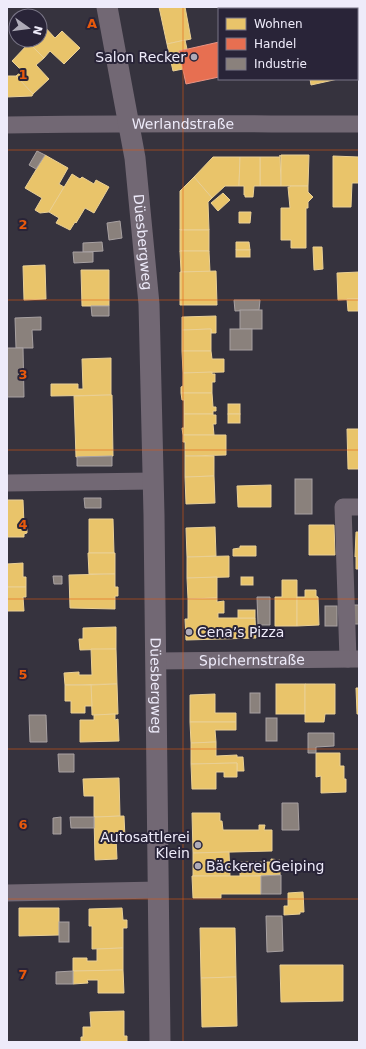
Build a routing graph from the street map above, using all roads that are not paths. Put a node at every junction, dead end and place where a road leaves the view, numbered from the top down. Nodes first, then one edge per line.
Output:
1 (107, 7) edge
2 (129, 123) junction
3 (359, 124) edge
4 (7, 125) edge
5 (153, 481) junction
6 (7, 483) edge
7 (359, 507) edge
8 (354, 659) edge
9 (155, 661) junction
10 (159, 890) junction
11 (7, 893) edge
12 (160, 1042) edge

1 - 2 street, Düesbergweg
2 - 3 street, Werlandstraße
2 - 4 street, Werlandstraße
2 - 5 street, Düesbergweg
5 - 6 street
5 - 9 street, Düesbergweg
7 - 8 street, Spichernstraße
8 - 9 street, Spichernstraße
9 - 10 street, Düesbergweg
10 - 11 street
10 - 12 street, Düesbergweg

